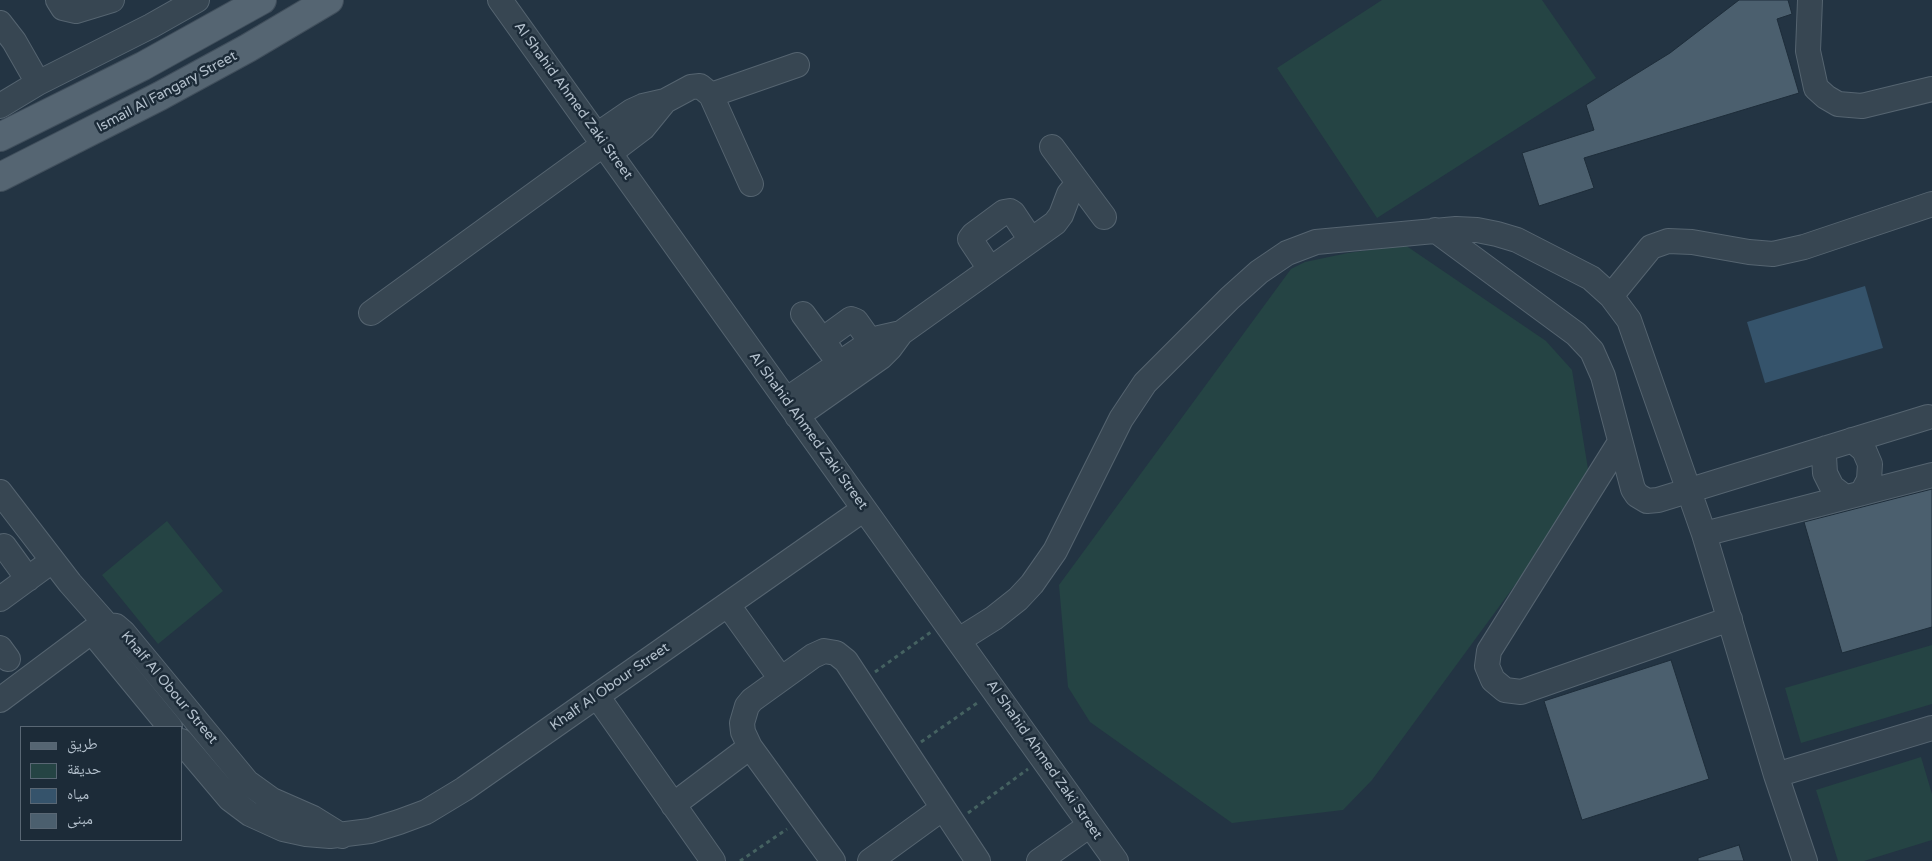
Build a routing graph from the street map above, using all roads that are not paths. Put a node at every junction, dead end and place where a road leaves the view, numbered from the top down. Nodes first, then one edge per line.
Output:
1 (58, 0) edge
2 (112, 0) edge
3 (197, 0) edge
4 (262, 0) edge
5 (329, 0) edge
6 (500, 0) edge
7 (1810, 0) edge
8 (0, 23) edge
9 (797, 66) dead end
10 (38, 83) junction
11 (1932, 89) edge
12 (711, 95) junction
13 (0, 106) edge
14 (0, 137) edge
15 (603, 144) junction
16 (1052, 148) dead end
17 (0, 177) edge
18 (1078, 182) junction
19 (752, 184) dead end
20 (1932, 204) edge
21 (1104, 217) dead end
22 (1435, 230) junction
23 (1031, 240) junction
24 (990, 269) junction
25 (1611, 296) junction
26 (371, 313) dead end
27 (803, 314) dead end
28 (901, 333) junction
29 (822, 340) junction
30 (871, 342) junction
31 (839, 364) junction
32 (792, 408) junction
33 (1928, 417) dead end
34 (1852, 440) junction
35 (1620, 442) junction
36 (1826, 448) junction
37 (1932, 475) edge
38 (1689, 490) junction
39 (0, 492) edge
40 (1854, 495) junction
41 (864, 509) junction
42 (1704, 534) junction
43 (4, 546) dead end
44 (52, 561) junction
45 (28, 579) junction
46 (0, 599) edge
47 (728, 604) junction
48 (1730, 619) junction
49 (100, 628) junction
50 (952, 631) junction
51 (781, 679) junction
52 (597, 696) junction
53 (0, 700) edge
54 (169, 726) edge
55 (1932, 728) edge
56 (182, 742) edge
57 (750, 747) junction
58 (1776, 776) junction
59 (1785, 801) junction
60 (673, 804) junction
61 (948, 816) junction
62 (1090, 825) junction
63 (342, 836) junction
64 (713, 861) edge
65 (833, 861) edge
66 (870, 861) edge
67 (978, 861) edge
68 (1039, 861) edge
69 (1116, 861) edge
70 (1787, 861) edge
71 (1804, 861) edge

1 - 2 street
3 - 10 street
4 - 14 main road
5 - 17 main road, Ismail Al Fangary Street
6 - 15 street, Al Shahid Ahmed Zaki Street
7 - 11 street
8 - 10 street
9 - 12 street
10 - 13 street
12 - 15 street
12 - 19 street
15 - 26 street
15 - 32 street, Al Shahid Ahmed Zaki Street
16 - 18 street
18 - 21 street
18 - 23 street
20 - 25 street
22 - 25 street
22 - 35 street
22 - 50 street
23 - 24 street
23 - 24 street
24 - 28 street
25 - 38 street
27 - 29 street
28 - 30 street
28 - 32 street
29 - 30 street
29 - 31 street
30 - 31 street
31 - 32 street
32 - 41 street, Al Shahid Ahmed Zaki Street
33 - 34 street
34 - 36 street
34 - 40 street
35 - 38 street
35 - 48 street
36 - 38 street
36 - 40 street
37 - 40 street
38 - 42 street
39 - 44 street, Khalf Al Obour Street
40 - 42 street
41 - 47 street, Khalf Al Obour Street
41 - 50 street, Al Shahid Ahmed Zaki Street
42 - 48 street
43 - 45 street
44 - 45 street
44 - 49 street, Khalf Al Obour Street
45 - 46 street
47 - 51 street
47 - 52 street, Khalf Al Obour Street
48 - 58 street
49 - 53 street
49 - 54 street, Khalf Al Obour Street
49 - 63 street, Khalf Al Obour Street
50 - 62 street, Al Shahid Ahmed Zaki Street
51 - 57 street
51 - 61 street
52 - 60 street
52 - 63 street, Khalf Al Obour Street
55 - 58 street
56 - 63 street, Khalf Al Obour Street
57 - 60 street
57 - 65 street
58 - 59 street
59 - 70 street
59 - 71 street
60 - 64 street
61 - 66 street
61 - 67 street
62 - 68 street
62 - 69 street, Al Shahid Ahmed Zaki Street

